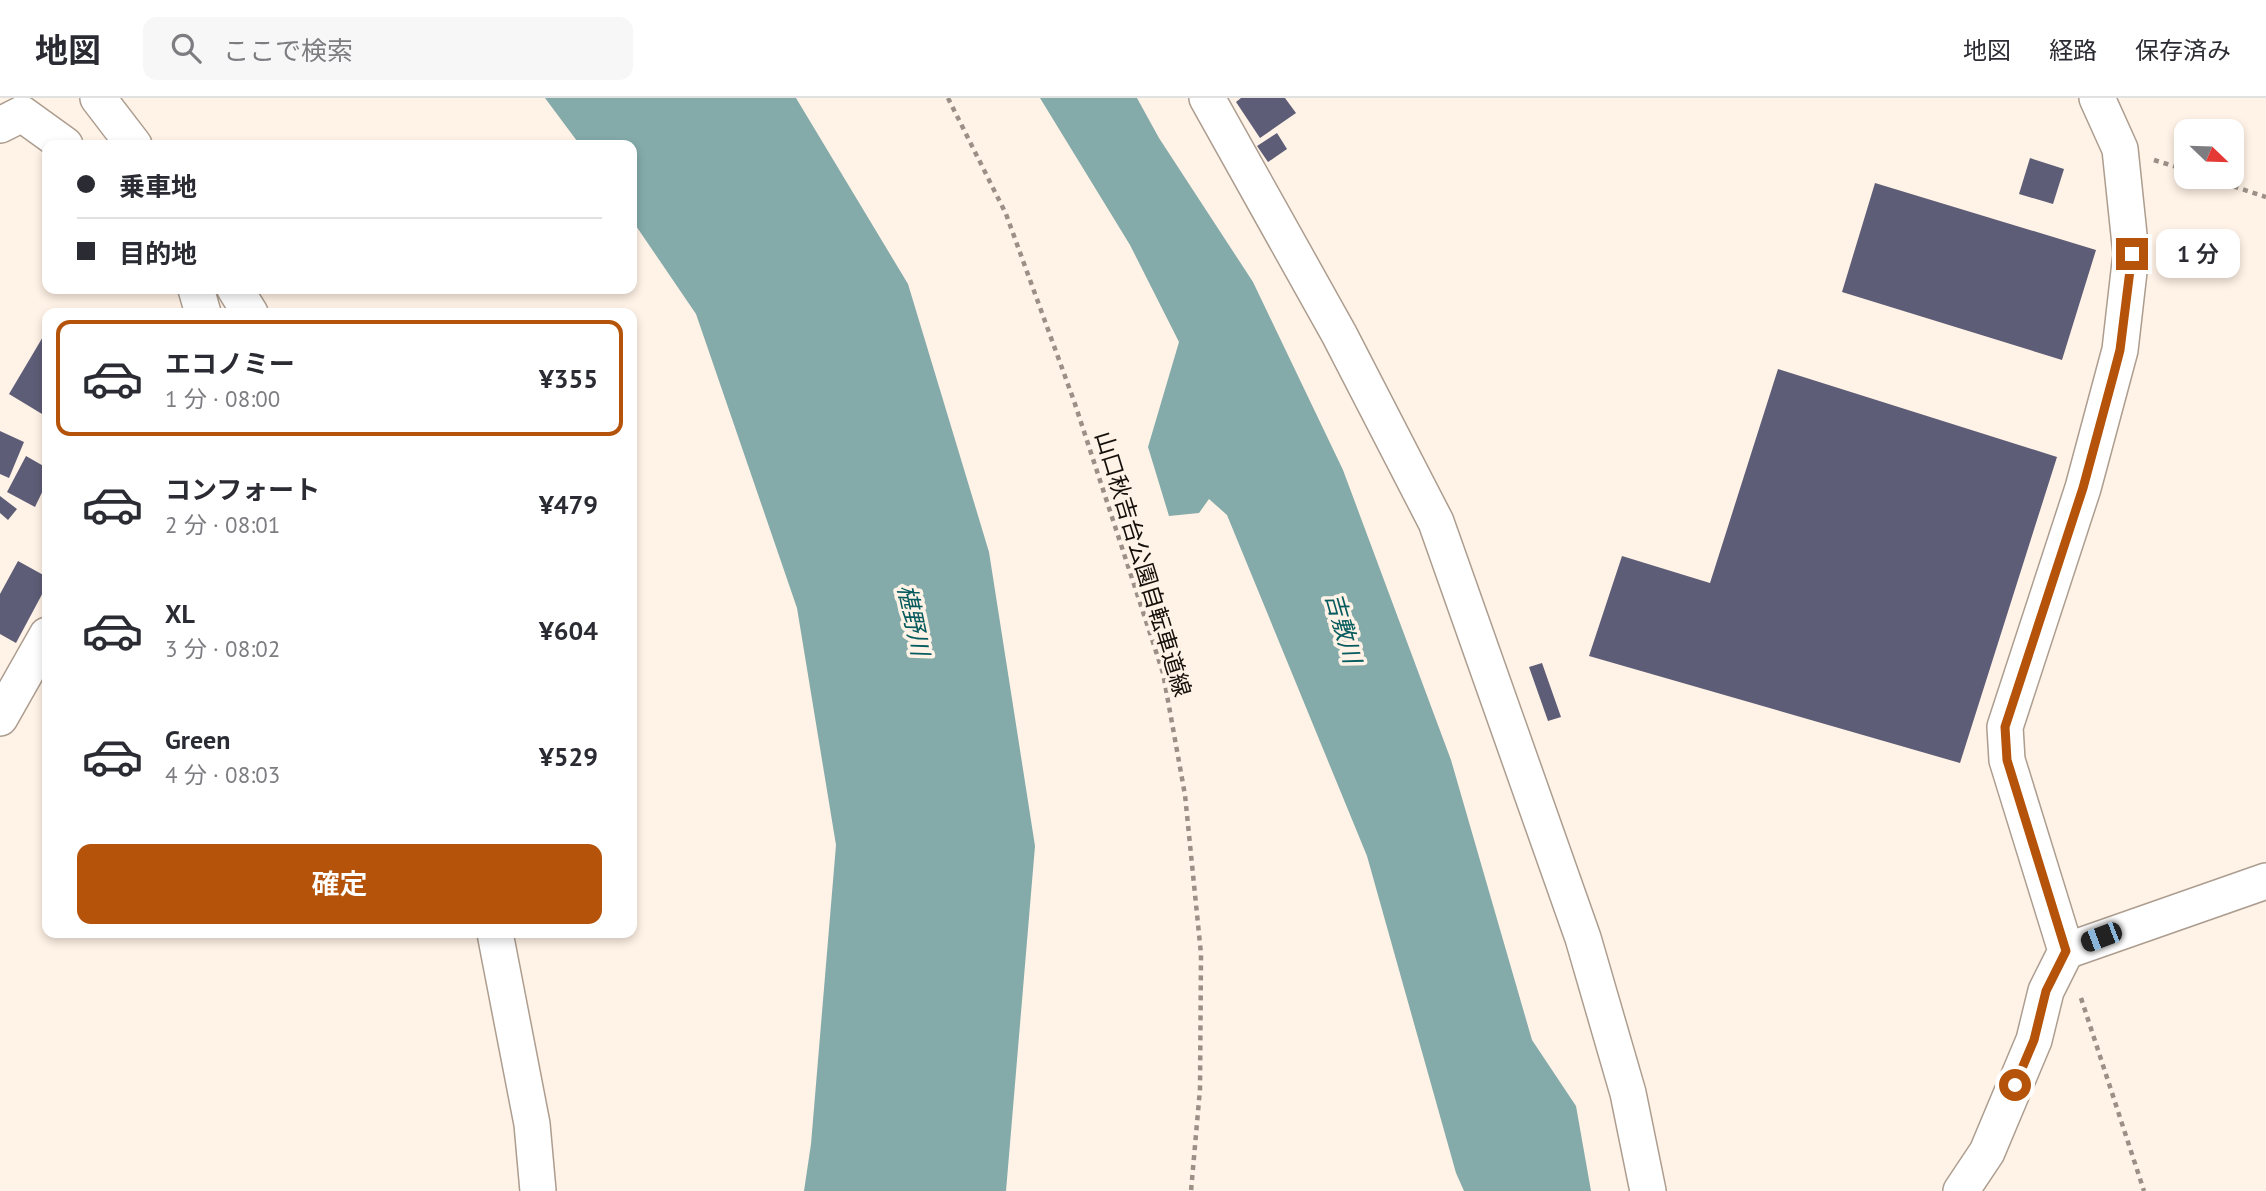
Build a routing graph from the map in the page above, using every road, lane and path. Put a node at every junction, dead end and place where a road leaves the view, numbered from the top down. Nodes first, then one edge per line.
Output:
1 (98, 98) edge
2 (947, 98) edge
3 (1208, 98) edge
4 (2097, 98) edge
5 (0, 125) edge
6 (58, 140) edge
7 (130, 140) edge
8 (2242, 189) edge
9 (2266, 197) edge
10 (42, 644) edge
11 (0, 718) edge
12 (2266, 881) edge
13 (496, 938) edge
14 (2066, 951) junction
15 (538, 1191) edge
16 (1191, 1191) edge
17 (1648, 1191) edge
18 (1961, 1191) edge
19 (2144, 1191) edge

1 - 7 street
2 - 16 path, 山口秋吉台公園自転車道線
3 - 17 street
4 - 14 street
5 - 6 street
8 - 9 path
10 - 11 street
12 - 14 street
13 - 15 street
14 - 18 street
14 - 19 path

